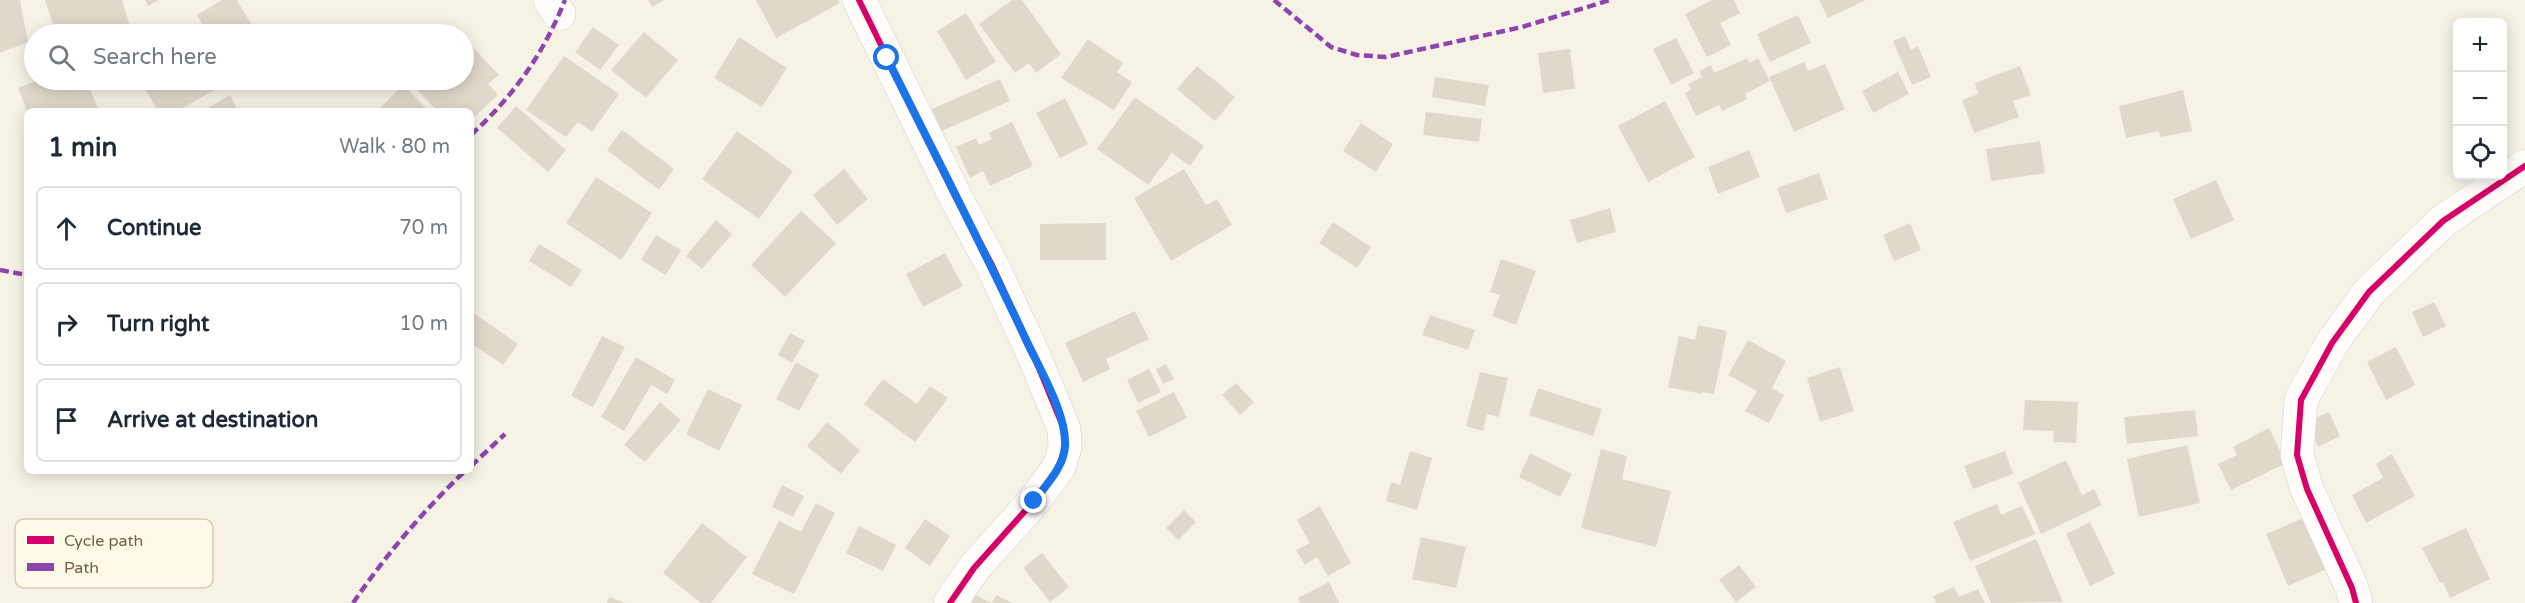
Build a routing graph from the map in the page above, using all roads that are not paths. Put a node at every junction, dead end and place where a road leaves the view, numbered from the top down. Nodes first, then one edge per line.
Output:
1 (859, 0) edge
2 (2525, 166) edge
3 (950, 603) edge
4 (2356, 603) edge

1 - 3 street
2 - 4 street

